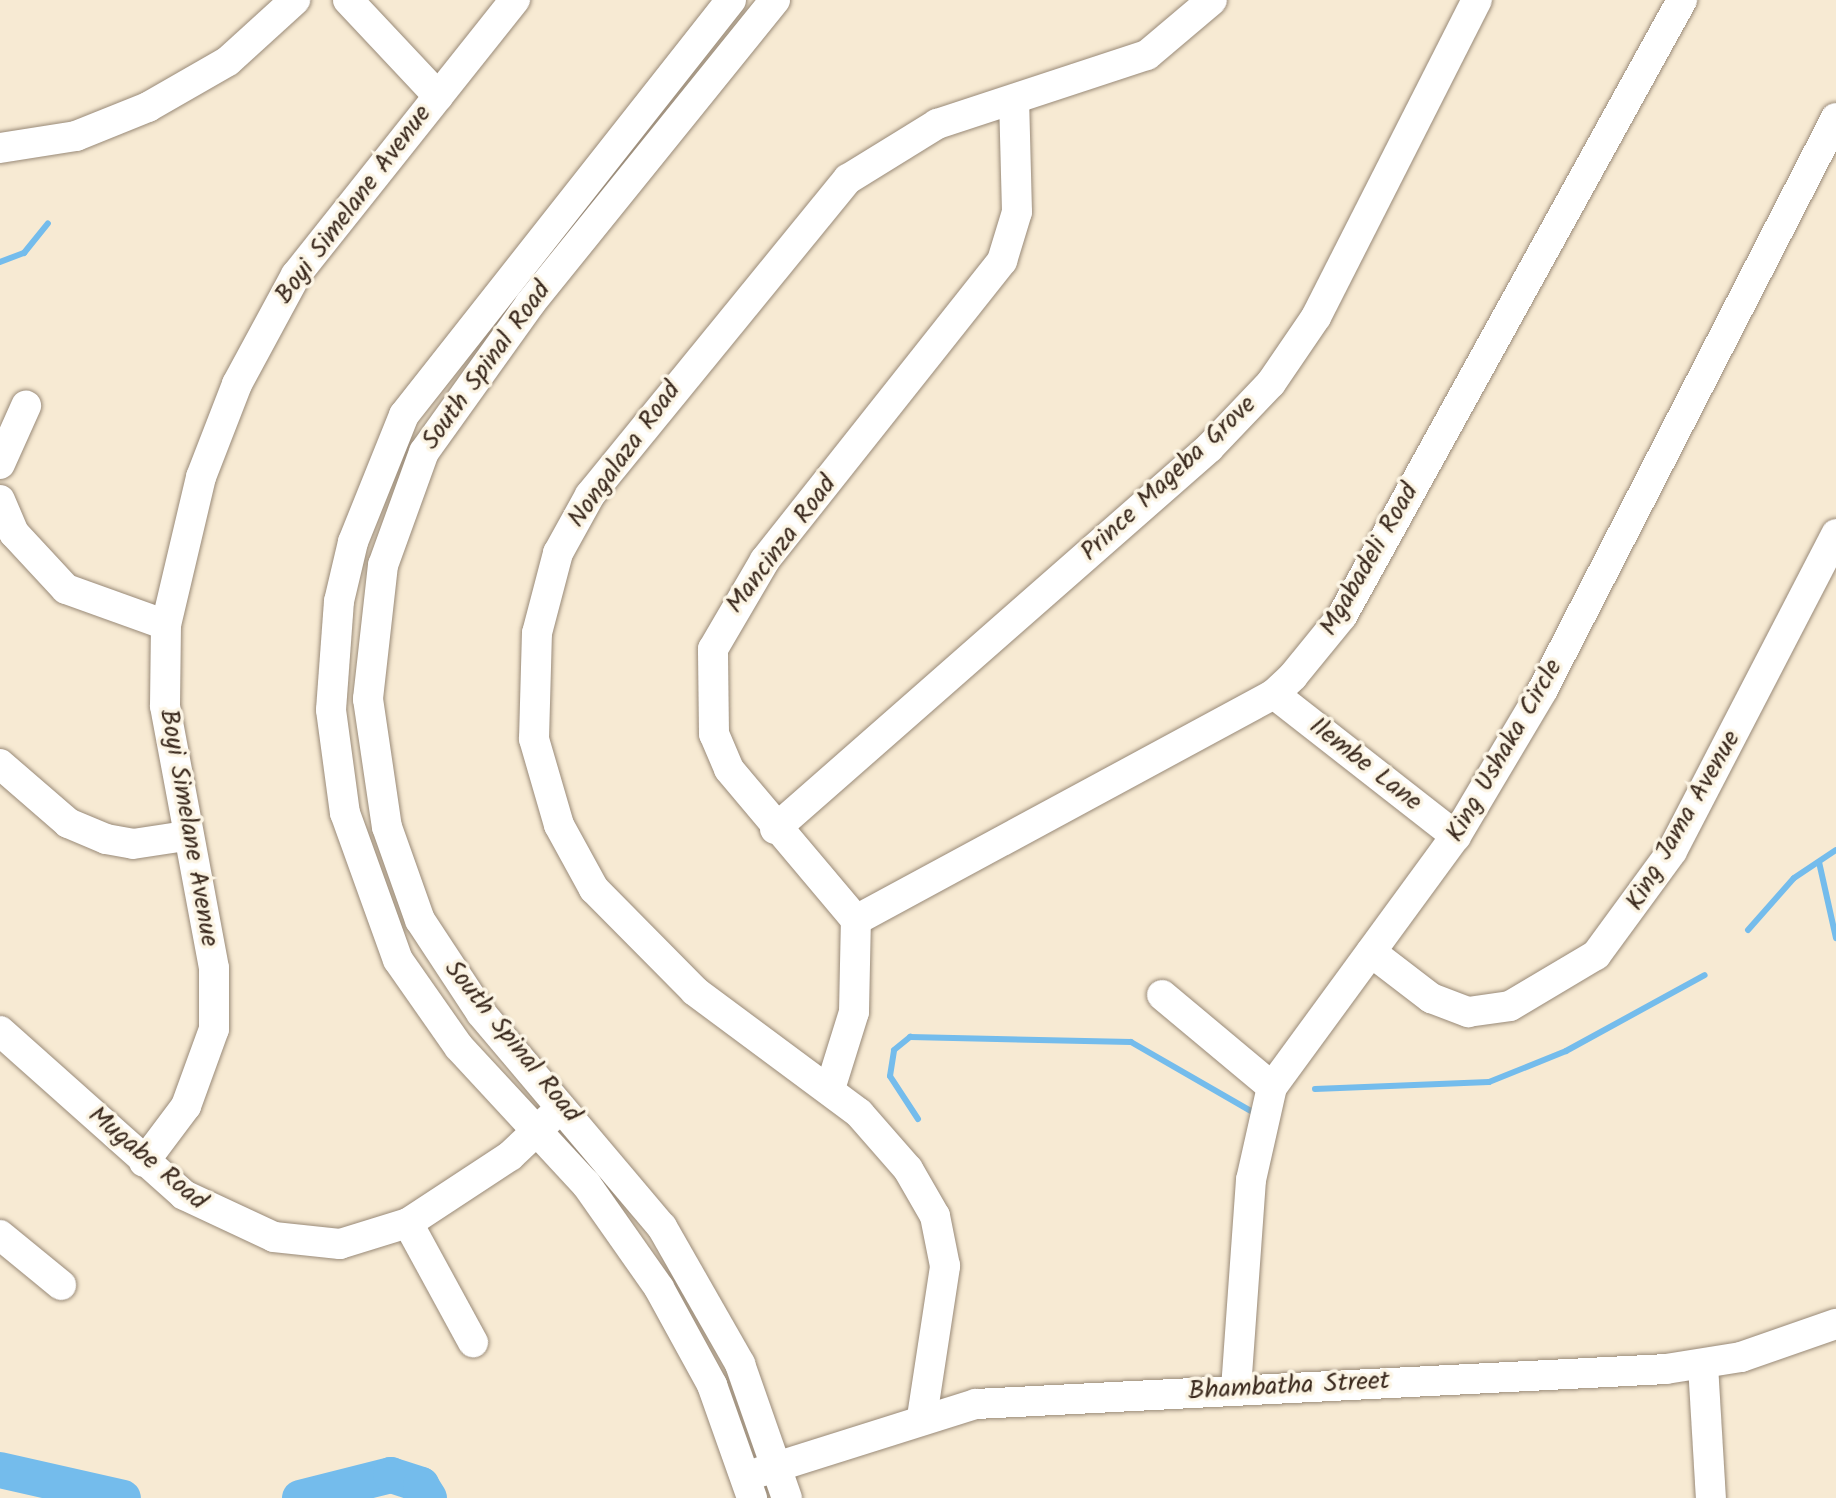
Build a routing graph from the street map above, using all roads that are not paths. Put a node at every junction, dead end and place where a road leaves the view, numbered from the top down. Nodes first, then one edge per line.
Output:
1 (295, 0) edge
2 (348, 0) edge
3 (515, 0) edge
4 (731, 0) edge
5 (775, 0) edge
6 (1212, 0) edge
7 (1477, 0) edge
8 (1682, 0) edge
9 (438, 96) junction
10 (1014, 100) junction
11 (1836, 118) edge
12 (0, 148) edge
13 (26, 406) dead end
14 (0, 464) edge
15 (0, 500) edge
16 (1836, 534) edge
17 (166, 625) junction
18 (1274, 694) junction
19 (0, 764) edge
20 (775, 829) junction
21 (185, 836) junction
22 (1456, 836) junction
23 (856, 920) junction
24 (1371, 952) junction
25 (1162, 995) dead end
26 (0, 1031) edge
27 (1272, 1087) junction
28 (830, 1089) junction
29 (562, 1106) junction
30 (537, 1130) junction
31 (144, 1162) junction
32 (408, 1223) junction
33 (0, 1235) edge
34 (61, 1285) dead end
35 (1836, 1324) edge
36 (473, 1342) dead end
37 (1703, 1365) junction
38 (1236, 1389) junction
39 (922, 1417) junction
40 (777, 1466) junction
41 (749, 1487) edge
42 (787, 1498) edge
43 (1711, 1498) edge

1 - 12 street
2 - 9 street
3 - 9 street, Boyi Simelane Avenue
4 - 30 street, South Spinal Road
5 - 29 street, South Spinal Road
6 - 10 street, Nongalaza Road
7 - 20 street, Prince Mageba Grove
8 - 18 street, Mgabadeli Road
9 - 17 street, Boyi Simelane Avenue
10 - 20 street, Mancinza Road
10 - 28 street, Nongalaza Road
11 - 22 street, King Ushaka Circle
13 - 14 street
15 - 17 street
16 - 24 street, King Jama Avenue
17 - 21 street, Boyi Simelane Avenue
18 - 22 street, Ilembe Lane
18 - 23 street, Mgabadeli Road
19 - 21 street
20 - 23 street, Mancinza Road
21 - 31 street, Boyi Simelane Avenue
22 - 24 street, King Ushaka Circle
23 - 28 street
24 - 27 street, King Ushaka Circle
25 - 27 street
26 - 31 street, Mugabe Road
27 - 38 street, King Ushaka Circle
28 - 39 street, Nongalaza Road
29 - 30 street, Mugabe Road
29 - 40 street, South Spinal Road
30 - 32 street, Mugabe Road
30 - 41 street, South Spinal Road
31 - 32 street, Mugabe Road
32 - 36 street
33 - 34 street
35 - 37 street, Bhambatha Street
37 - 38 street, Bhambatha Street
37 - 43 street
38 - 39 street, Bhambatha Street
39 - 40 street, Bhambatha Street
40 - 41 street, Bhambatha Street
40 - 42 street, South Spinal Road

